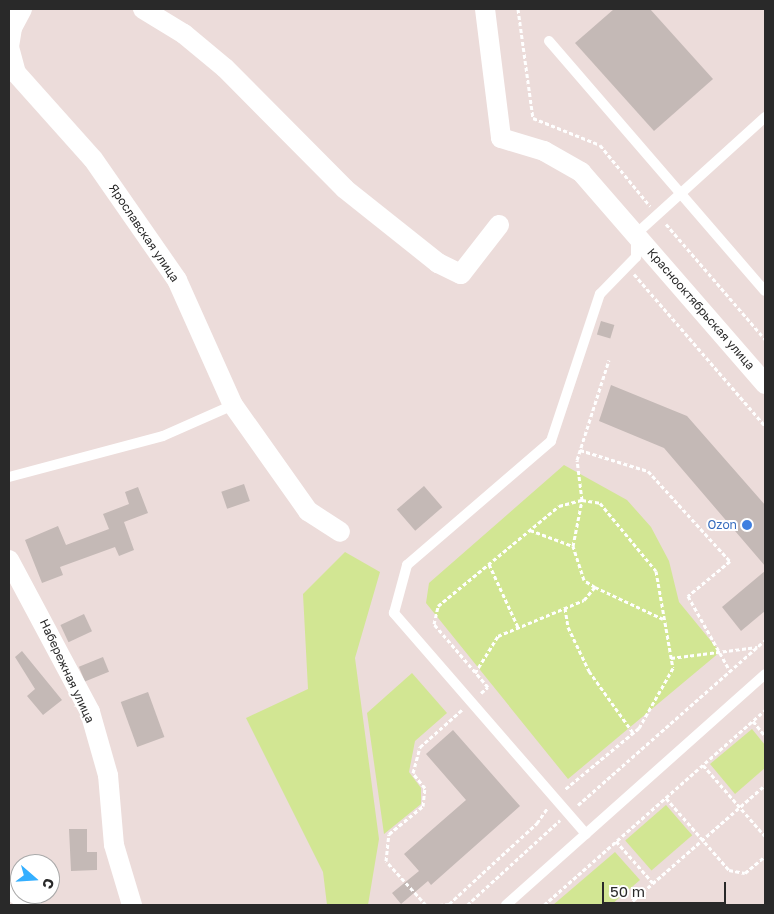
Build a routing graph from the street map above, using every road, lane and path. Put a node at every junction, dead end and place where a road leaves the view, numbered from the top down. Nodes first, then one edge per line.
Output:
1 (22, 9) edge
2 (143, 9) edge
3 (485, 9) edge
4 (518, 9) edge
5 (549, 41) dead end
6 (765, 117) edge
7 (680, 192) junction
8 (657, 214) junction
9 (499, 225) dead end
10 (636, 234) junction
11 (628, 266) junction
12 (764, 286) edge
13 (765, 339) edge
14 (609, 360) dead end
15 (765, 384) edge
16 (233, 405) junction
17 (765, 426) edge
18 (580, 450) junction
19 (9, 477) edge
20 (582, 500) junction
21 (530, 530) junction
22 (340, 532) dead end
23 (573, 546) junction
24 (9, 560) edge
25 (489, 564) junction
26 (596, 587) junction
27 (564, 608) junction
28 (664, 619) junction
29 (518, 627) junction
30 (765, 640) edge
31 (758, 646) junction
32 (719, 652) junction
33 (671, 658) junction
34 (476, 672) junction
35 (730, 672) junction
36 (765, 674) edge
37 (471, 702) junction
38 (765, 710) edge
39 (752, 721) junction
40 (634, 734) junction
41 (765, 736) edge
42 (703, 765) junction
43 (765, 785) edge
44 (666, 798) junction
45 (554, 799) junction
46 (740, 807) junction
47 (568, 813) junction
48 (586, 834) junction
49 (765, 836) edge
50 (702, 840) junction
51 (616, 841) junction
52 (765, 856) edge
53 (653, 883) junction
54 (9, 888) edge
55 (31, 905) edge
56 (132, 905) edge
57 (426, 905) edge
58 (438, 905) edge
59 (466, 905) edge
60 (506, 905) edge
61 (544, 905) edge
62 (628, 905) edge

1 - 16 street, Ярославская улица
2 - 9 street
3 - 10 street
4 - 8 path
5 - 7 lane
6 - 7 lane
7 - 8 lane
7 - 12 lane
8 - 10 lane
8 - 13 path
10 - 11 lane
10 - 15 street, Краснооктябрьская улица
11 - 17 path
11 - 37 lane
14 - 18 path
16 - 19 lane
16 - 22 street, Ярославская улица
18 - 20 path
18 - 32 path
20 - 21 path
20 - 23 path
20 - 28 path
21 - 23 path
21 - 25 path
23 - 26 path
24 - 56 street, Набережная улица
25 - 29 path
25 - 34 path
26 - 27 path
26 - 28 path
27 - 29 path
27 - 40 path
28 - 33 path
29 - 34 path
30 - 31 path
31 - 32 path
31 - 35 path
32 - 33 path
32 - 35 path
33 - 40 path
34 - 37 path
35 - 47 path
36 - 48 lane
37 - 45 lane
37 - 57 path
38 - 39 path
39 - 41 path
39 - 42 path
40 - 45 path
42 - 44 path
42 - 46 path
43 - 46 path
44 - 50 path
44 - 51 path
45 - 47 lane
45 - 58 path
46 - 49 path
46 - 50 path
47 - 48 lane
47 - 59 path
48 - 60 lane
50 - 52 path
50 - 53 path
51 - 53 path
51 - 61 path
53 - 62 path
54 - 55 street

